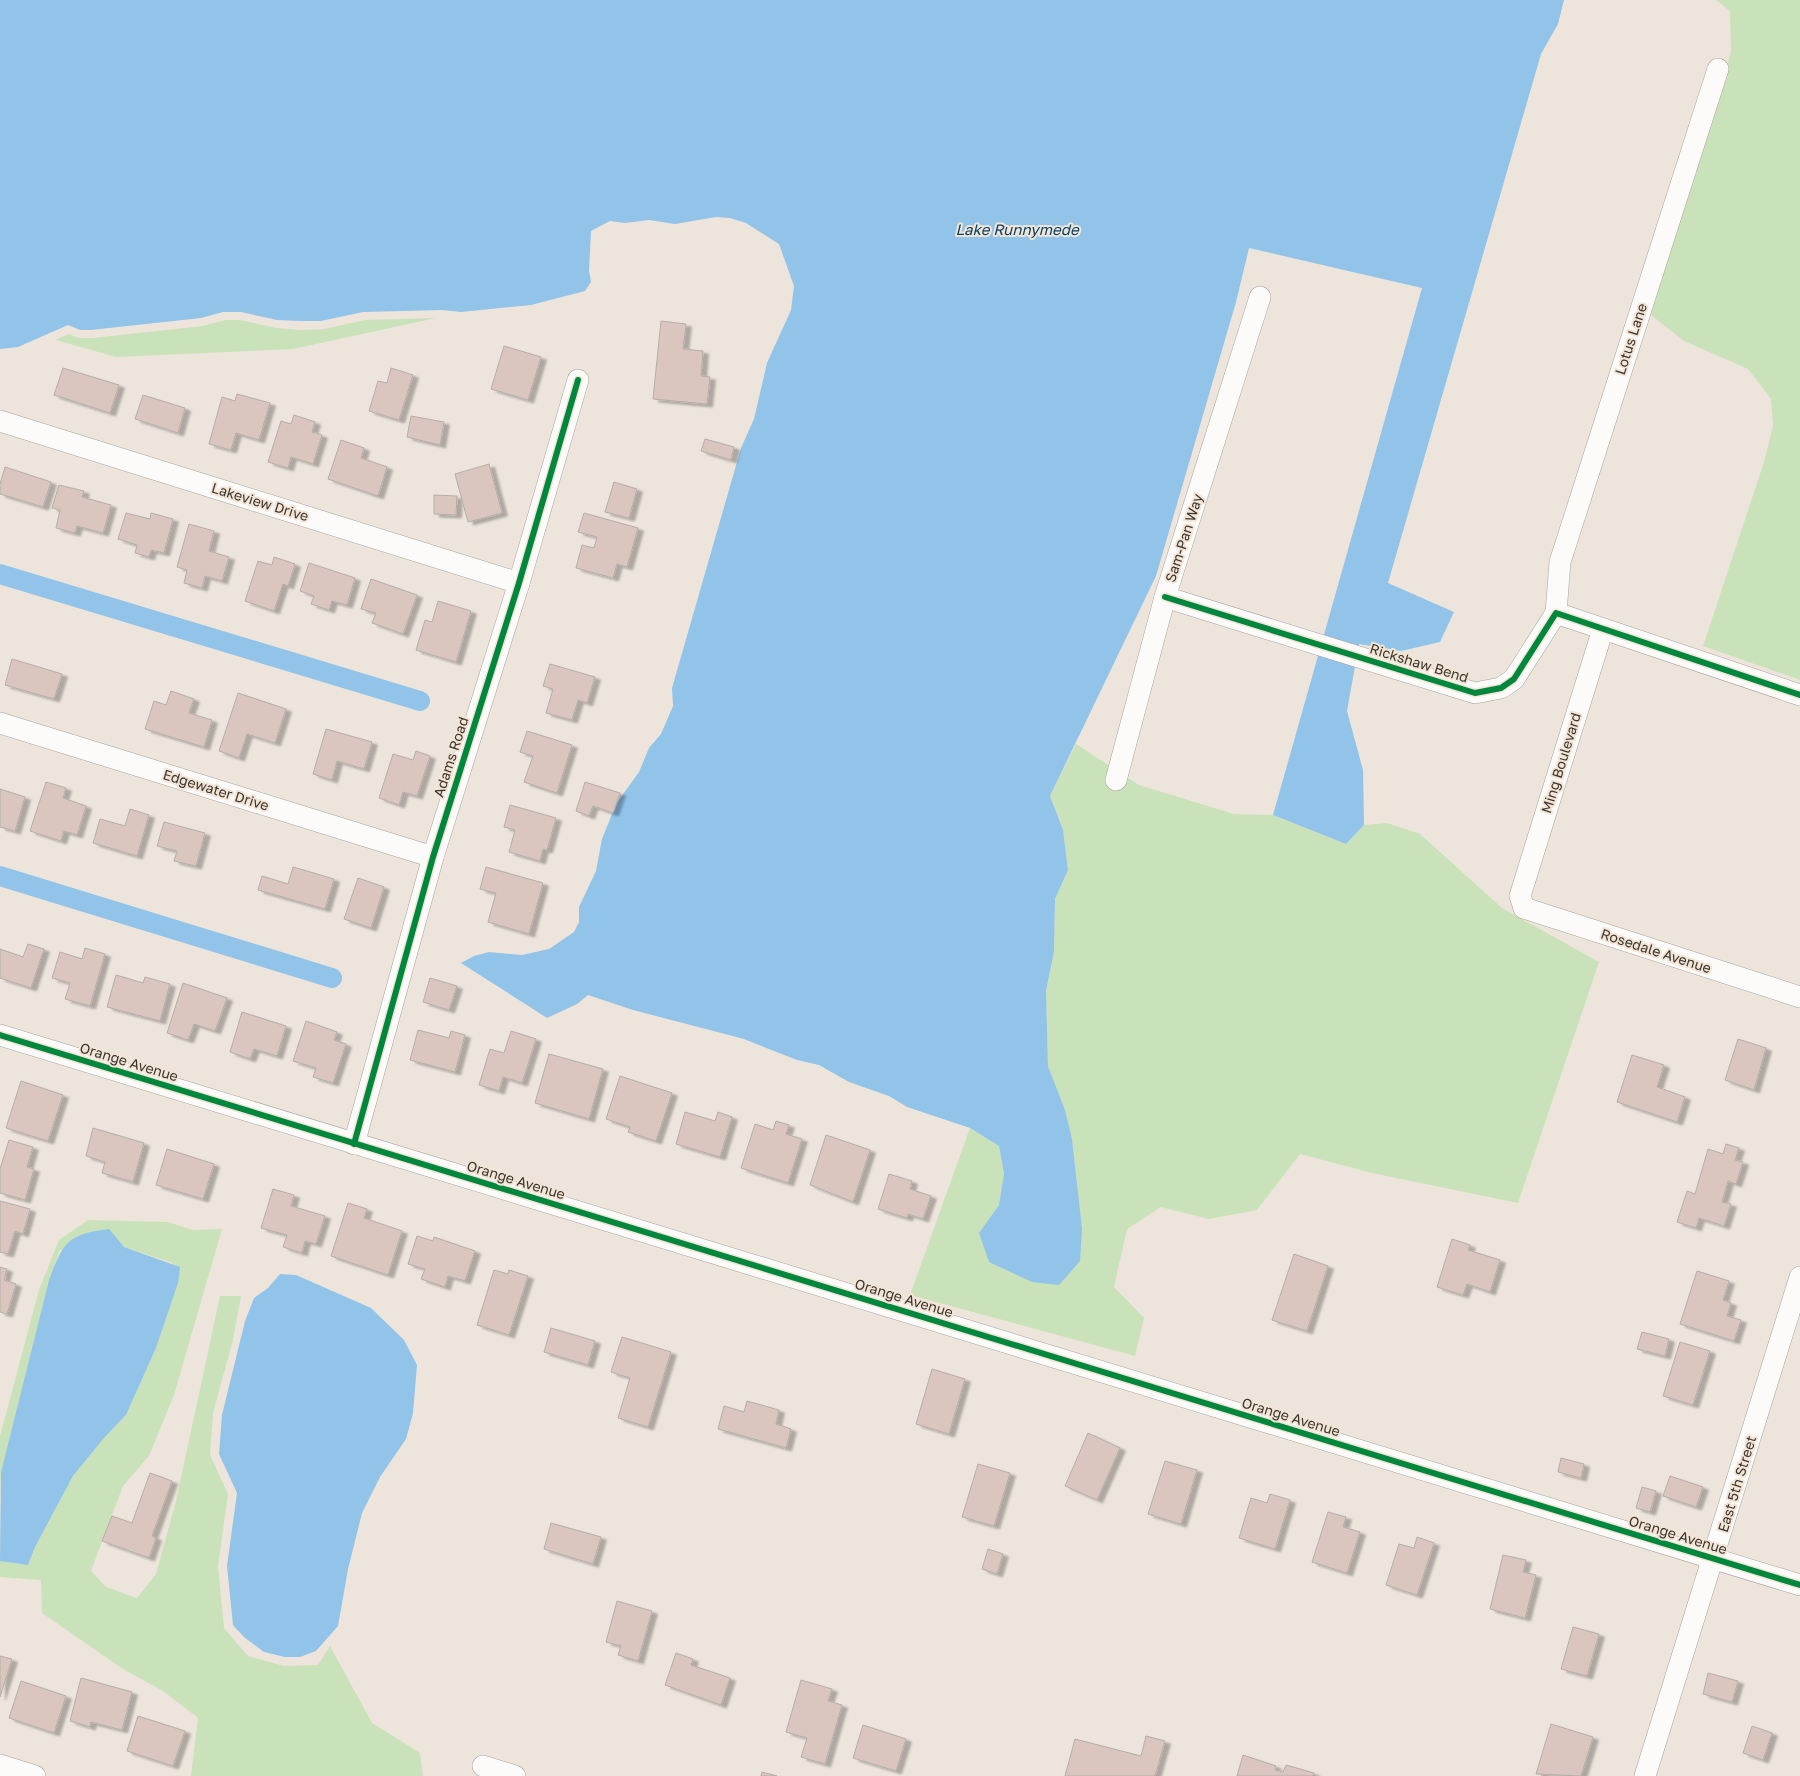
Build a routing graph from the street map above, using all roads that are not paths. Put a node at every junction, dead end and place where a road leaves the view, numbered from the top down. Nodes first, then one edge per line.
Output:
1 (1718, 68) dead end
2 (1260, 297) dead end
3 (578, 380) dead end
4 (0, 421) edge
5 (519, 583) junction
6 (1165, 597) junction
7 (1556, 613) junction
8 (1603, 629) junction
9 (1800, 695) edge
10 (0, 723) edge
11 (1116, 780) dead end
12 (433, 856) junction
13 (1520, 896) joint
14 (1800, 997) edge
15 (0, 1035) edge
16 (354, 1144) junction
17 (1800, 1277) edge
18 (1714, 1559) junction
19 (1800, 1585) edge
20 (0, 1765) edge
21 (483, 1766) dead end
22 (34, 1776) edge
23 (515, 1776) edge
24 (1646, 1776) edge

1 - 7 street, Lotus Lane
2 - 6 street, Sam-Pan Way
3 - 5 street, Adams Road
4 - 5 street, Lakeview Drive
5 - 12 street, Adams Road
6 - 7 street, Rickshaw Bend
6 - 11 street, Sam-Pan Way
7 - 8 street
8 - 9 street
8 - 13 street, Ming Boulevard
10 - 12 street, Edgewater Drive
12 - 16 street, Adams Road
13 - 14 street, Rosedale Avenue
15 - 16 street, Orange Avenue
16 - 18 street, Orange Avenue
17 - 18 street, East 5th Street
18 - 19 street, Orange Avenue
18 - 24 street, East 5th Street
20 - 22 street
21 - 23 street

